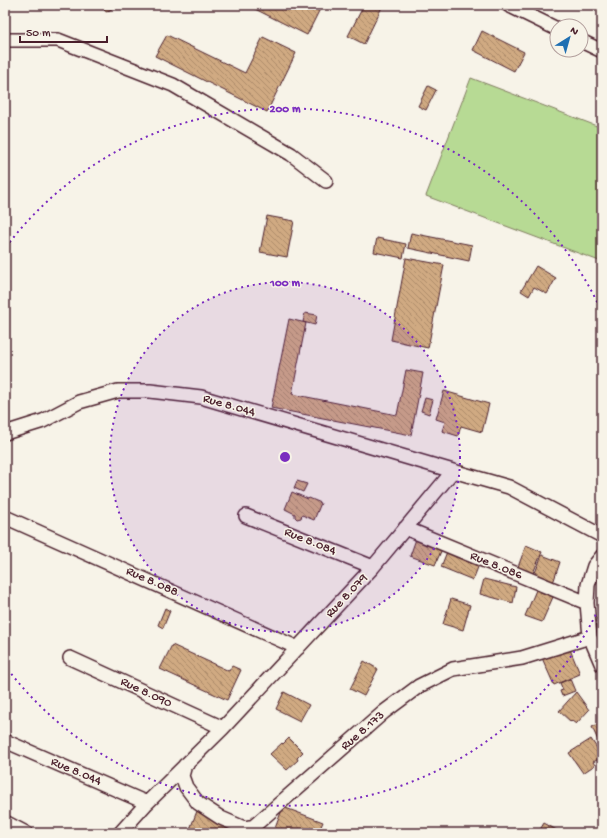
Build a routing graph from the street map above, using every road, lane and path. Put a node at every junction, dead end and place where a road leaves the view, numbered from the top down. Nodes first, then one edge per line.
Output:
1 (508, 5) edge
2 (549, 25) edge
3 (5, 40) edge
4 (589, 45) edge
5 (602, 51) edge
6 (326, 181) dead end
7 (5, 433) edge
8 (453, 470) junction
9 (246, 516) dead end
10 (5, 517) edge
11 (405, 528) junction
12 (602, 536) edge
13 (602, 556) edge
14 (373, 567) junction
15 (587, 603) junction
16 (590, 637) junction
17 (298, 648) junction
18 (70, 658) dead end
19 (602, 665) edge
20 (223, 728) junction
21 (5, 741) edge
22 (185, 765) junction
23 (147, 803) junction
24 (5, 822) edge
25 (26, 833) edge
26 (120, 833) edge

1 - 2 street
3 - 6 street
4 - 5 street
7 - 8 street, Rue 8.044
8 - 11 street, Rue 8.079
8 - 12 street
9 - 14 street, Rue 8.084
10 - 17 street, Rue 8.088
11 - 14 street, Rue 8.079
11 - 15 street, Rue 8.086
13 - 15 street
14 - 17 street, Rue 8.079
15 - 16 street
16 - 19 street
16 - 22 street, Rue 8.173
17 - 20 street, Rue 8.079
18 - 20 street, Rue 8.090
20 - 22 street, Rue 8.079
21 - 23 street, Rue 8.044
22 - 23 street, Rue 8.079
23 - 26 street, Rue 8.079
24 - 25 street

